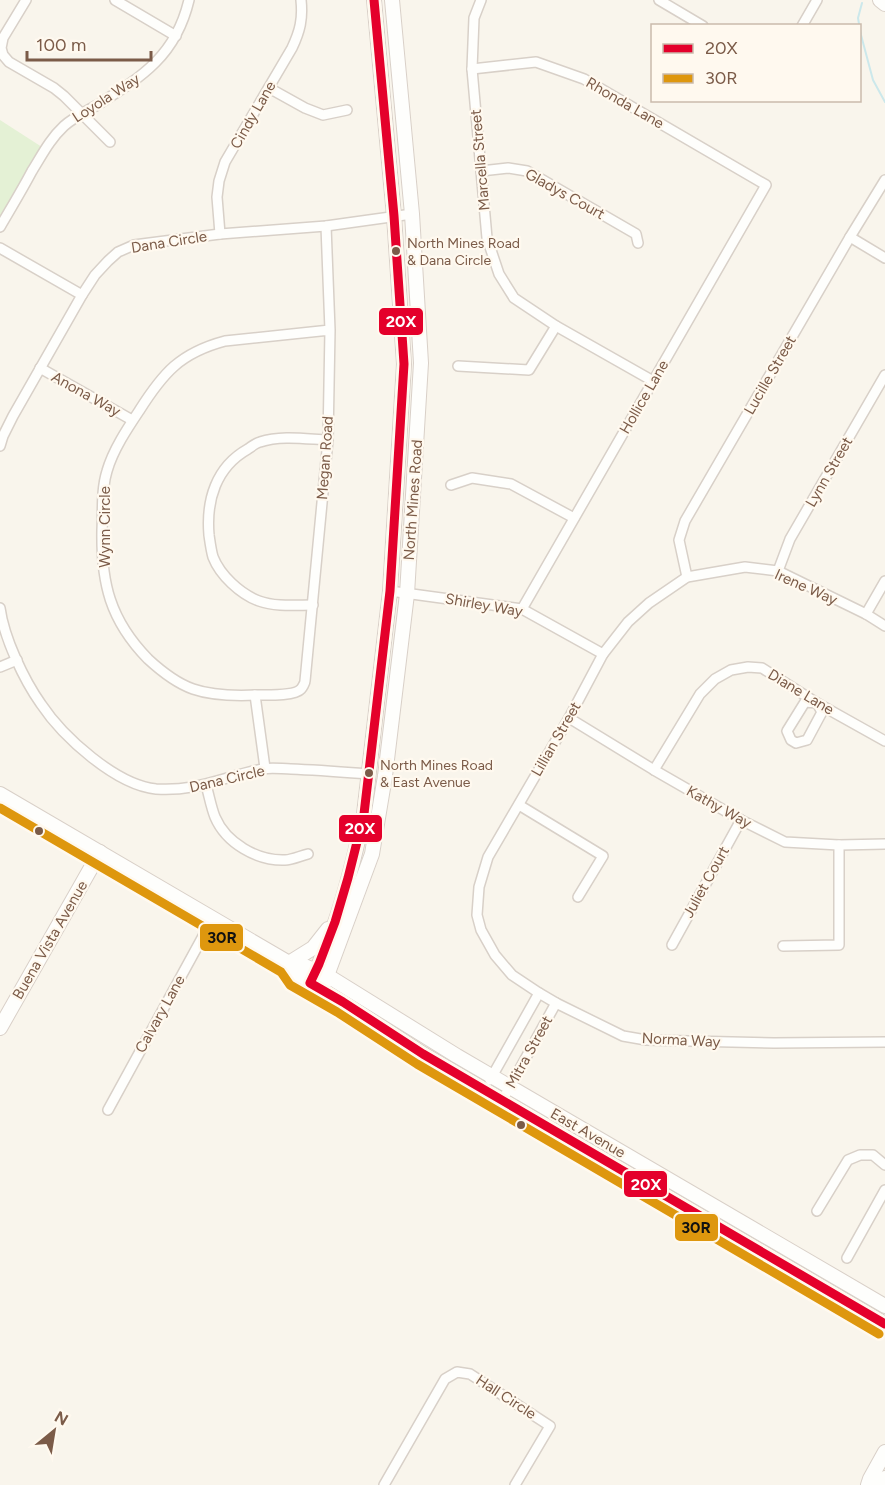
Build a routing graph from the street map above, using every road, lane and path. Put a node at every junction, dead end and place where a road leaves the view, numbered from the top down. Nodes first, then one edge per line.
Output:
1 (26, 0) edge
2 (115, 0) edge
3 (189, 0) edge
4 (301, 0) edge
5 (374, 0) edge
6 (392, 0) edge
7 (482, 0) edge
8 (659, 0) edge
9 (816, 0) edge
10 (880, 0) edge
11 (885, 4) edge
12 (700, 24) edge
13 (803, 24) edge
14 (176, 36) junction
15 (472, 69) junction
16 (269, 88) junction
17 (347, 110) dead end
18 (82, 114) junction
19 (110, 142) dead end
20 (481, 171) junction
21 (885, 180) edge
22 (766, 185) joint
23 (412, 214) junction
24 (394, 216) junction
25 (326, 226) junction
26 (0, 227) edge
27 (220, 234) junction
28 (850, 237) junction
29 (638, 243) dead end
30 (0, 248) edge
31 (885, 258) edge
32 (82, 295) junction
33 (556, 326) junction
34 (330, 330) junction
35 (458, 366) dead end
36 (40, 368) junction
37 (885, 375) edge
38 (653, 381) junction
39 (132, 420) junction
40 (328, 440) junction
41 (0, 446) edge
42 (451, 485) dead end
43 (573, 518) junction
44 (778, 571) junction
45 (687, 577) junction
46 (885, 581) edge
47 (390, 591) junction
48 (407, 594) junction
49 (313, 605) junction
50 (0, 608) edge
51 (522, 609) junction
52 (866, 614) junction
53 (885, 626) edge
54 (603, 654) junction
55 (17, 660) junction
56 (0, 668) edge
57 (302, 689) joint
58 (255, 695) junction
59 (817, 703) junction
60 (569, 718) junction
61 (885, 741) edge
62 (265, 768) junction
63 (654, 770) junction
64 (368, 774) junction
65 (206, 785) junction
66 (0, 794) edge
67 (519, 805) junction
68 (741, 820) junction
69 (885, 844) edge
70 (839, 845) junction
71 (100, 852) junction
72 (308, 854) dead end
73 (371, 858) junction
74 (578, 897) dead end
75 (213, 918) junction
76 (336, 918) junction
77 (481, 930) joint
78 (672, 945) dead end
79 (783, 946) dead end
80 (289, 963) junction
81 (319, 980) junction
82 (539, 993) junction
83 (556, 1003) junction
84 (0, 1028) edge
85 (885, 1042) edge
86 (492, 1076) junction
87 (509, 1087) junction
88 (484, 1090) junction
89 (502, 1101) junction
90 (108, 1110) dead end
91 (885, 1165) edge
92 (885, 1190) edge
93 (817, 1211) dead end
94 (847, 1258) dead end
95 (885, 1306) edge
96 (885, 1324) edge
97 (885, 1452) edge
98 (885, 1478) edge
99 (384, 1485) edge
100 (515, 1485) edge
101 (868, 1485) edge
102 (881, 1485) edge

1 - 18 street
2 - 14 street
3 - 14 street, Loyola Way
4 - 16 street, Cindy Lane
5 - 24 main road, North Mines Road
6 - 23 main road, North Mines Road
7 - 15 street, Marcella Street
8 - 12 street
9 - 13 street
10 - 11 main road
14 - 18 street, Loyola Way
15 - 20 street, Marcella Street
15 - 22 street, Rhonda Lane
16 - 17 street
16 - 27 street, Cindy Lane
18 - 19 street
18 - 26 street, Loyola Way
20 - 29 street, Gladys Court
20 - 33 street, Marcella Street
21 - 28 street, Lucille Street
22 - 38 street, Hollice Lane
23 - 24 street, Dana Circle
23 - 48 main road, North Mines Road
24 - 25 street, Dana Circle
24 - 47 main road, North Mines Road
25 - 27 street, Dana Circle
25 - 34 street, Megan Road
27 - 32 street, Dana Circle
28 - 31 street
28 - 45 street, Lucille Street
30 - 32 street
32 - 36 street, Dana Circle
33 - 35 street
33 - 38 street, Marcella Street
34 - 39 street, Wynn Circle
34 - 40 street, Megan Road
36 - 39 street, Anona Way
36 - 41 street, Dana Circle
37 - 44 street, Lynn Street
38 - 43 street, Hollice Lane
39 - 58 street, Wynn Circle
40 - 49 street, Megan Road
40 - 49 street
42 - 43 street
43 - 51 street, Hollice Lane
44 - 45 street, Irene Way
44 - 52 street, Irene Way
45 - 54 street, Lillian Street
46 - 52 street
47 - 48 street, Shirley Way
47 - 64 main road, North Mines Road
48 - 51 street, Shirley Way
48 - 73 main road, North Mines Road
49 - 57 street, Megan Road
50 - 55 street, Dana Circle
51 - 54 street, Shirley Way
52 - 53 street, Irene Way
54 - 60 street, Lillian Street
55 - 56 street
55 - 65 street, Dana Circle
57 - 58 street, Wynn Circle
58 - 62 street
59 - 59 street
59 - 61 street, Diane Lane
59 - 63 street, Diane Lane
60 - 63 street, Kathy Way
60 - 67 street, Lillian Street
62 - 64 street, Dana Circle
62 - 65 street, Dana Circle
63 - 68 street, Kathy Way
64 - 73 main road
64 - 76 main road, North Mines Road
65 - 72 street
66 - 71 main road, East Avenue
67 - 74 street
67 - 77 street, Lillian Street
68 - 70 street, Kathy Way
68 - 78 street, Juliet Court
69 - 70 street, Kathy Way
70 - 79 street
71 - 75 main road, East Avenue
71 - 84 main road, Buena Vista Avenue
73 - 81 main road, North Mines Road
75 - 80 main road, East Avenue
75 - 90 street, Calvary Lane
76 - 80 main road
76 - 81 main road, North Mines Road
77 - 82 street, Norma Way
80 - 81 main road, East Avenue
81 - 86 main road, East Avenue
81 - 88 main road, East Avenue
82 - 83 street, Norma Way
82 - 86 street, Mitra Street
83 - 85 street, Norma Way
83 - 87 street, Mitra Street
86 - 87 main road, East Avenue
86 - 88 street, Mitra Street
87 - 89 street, Mitra Street
87 - 95 main road, East Avenue
88 - 89 main road, East Avenue
89 - 96 main road, East Avenue
91 - 93 street
92 - 94 street
97 - 101 main road
98 - 102 main road
99 - 100 street, Hall Circle

